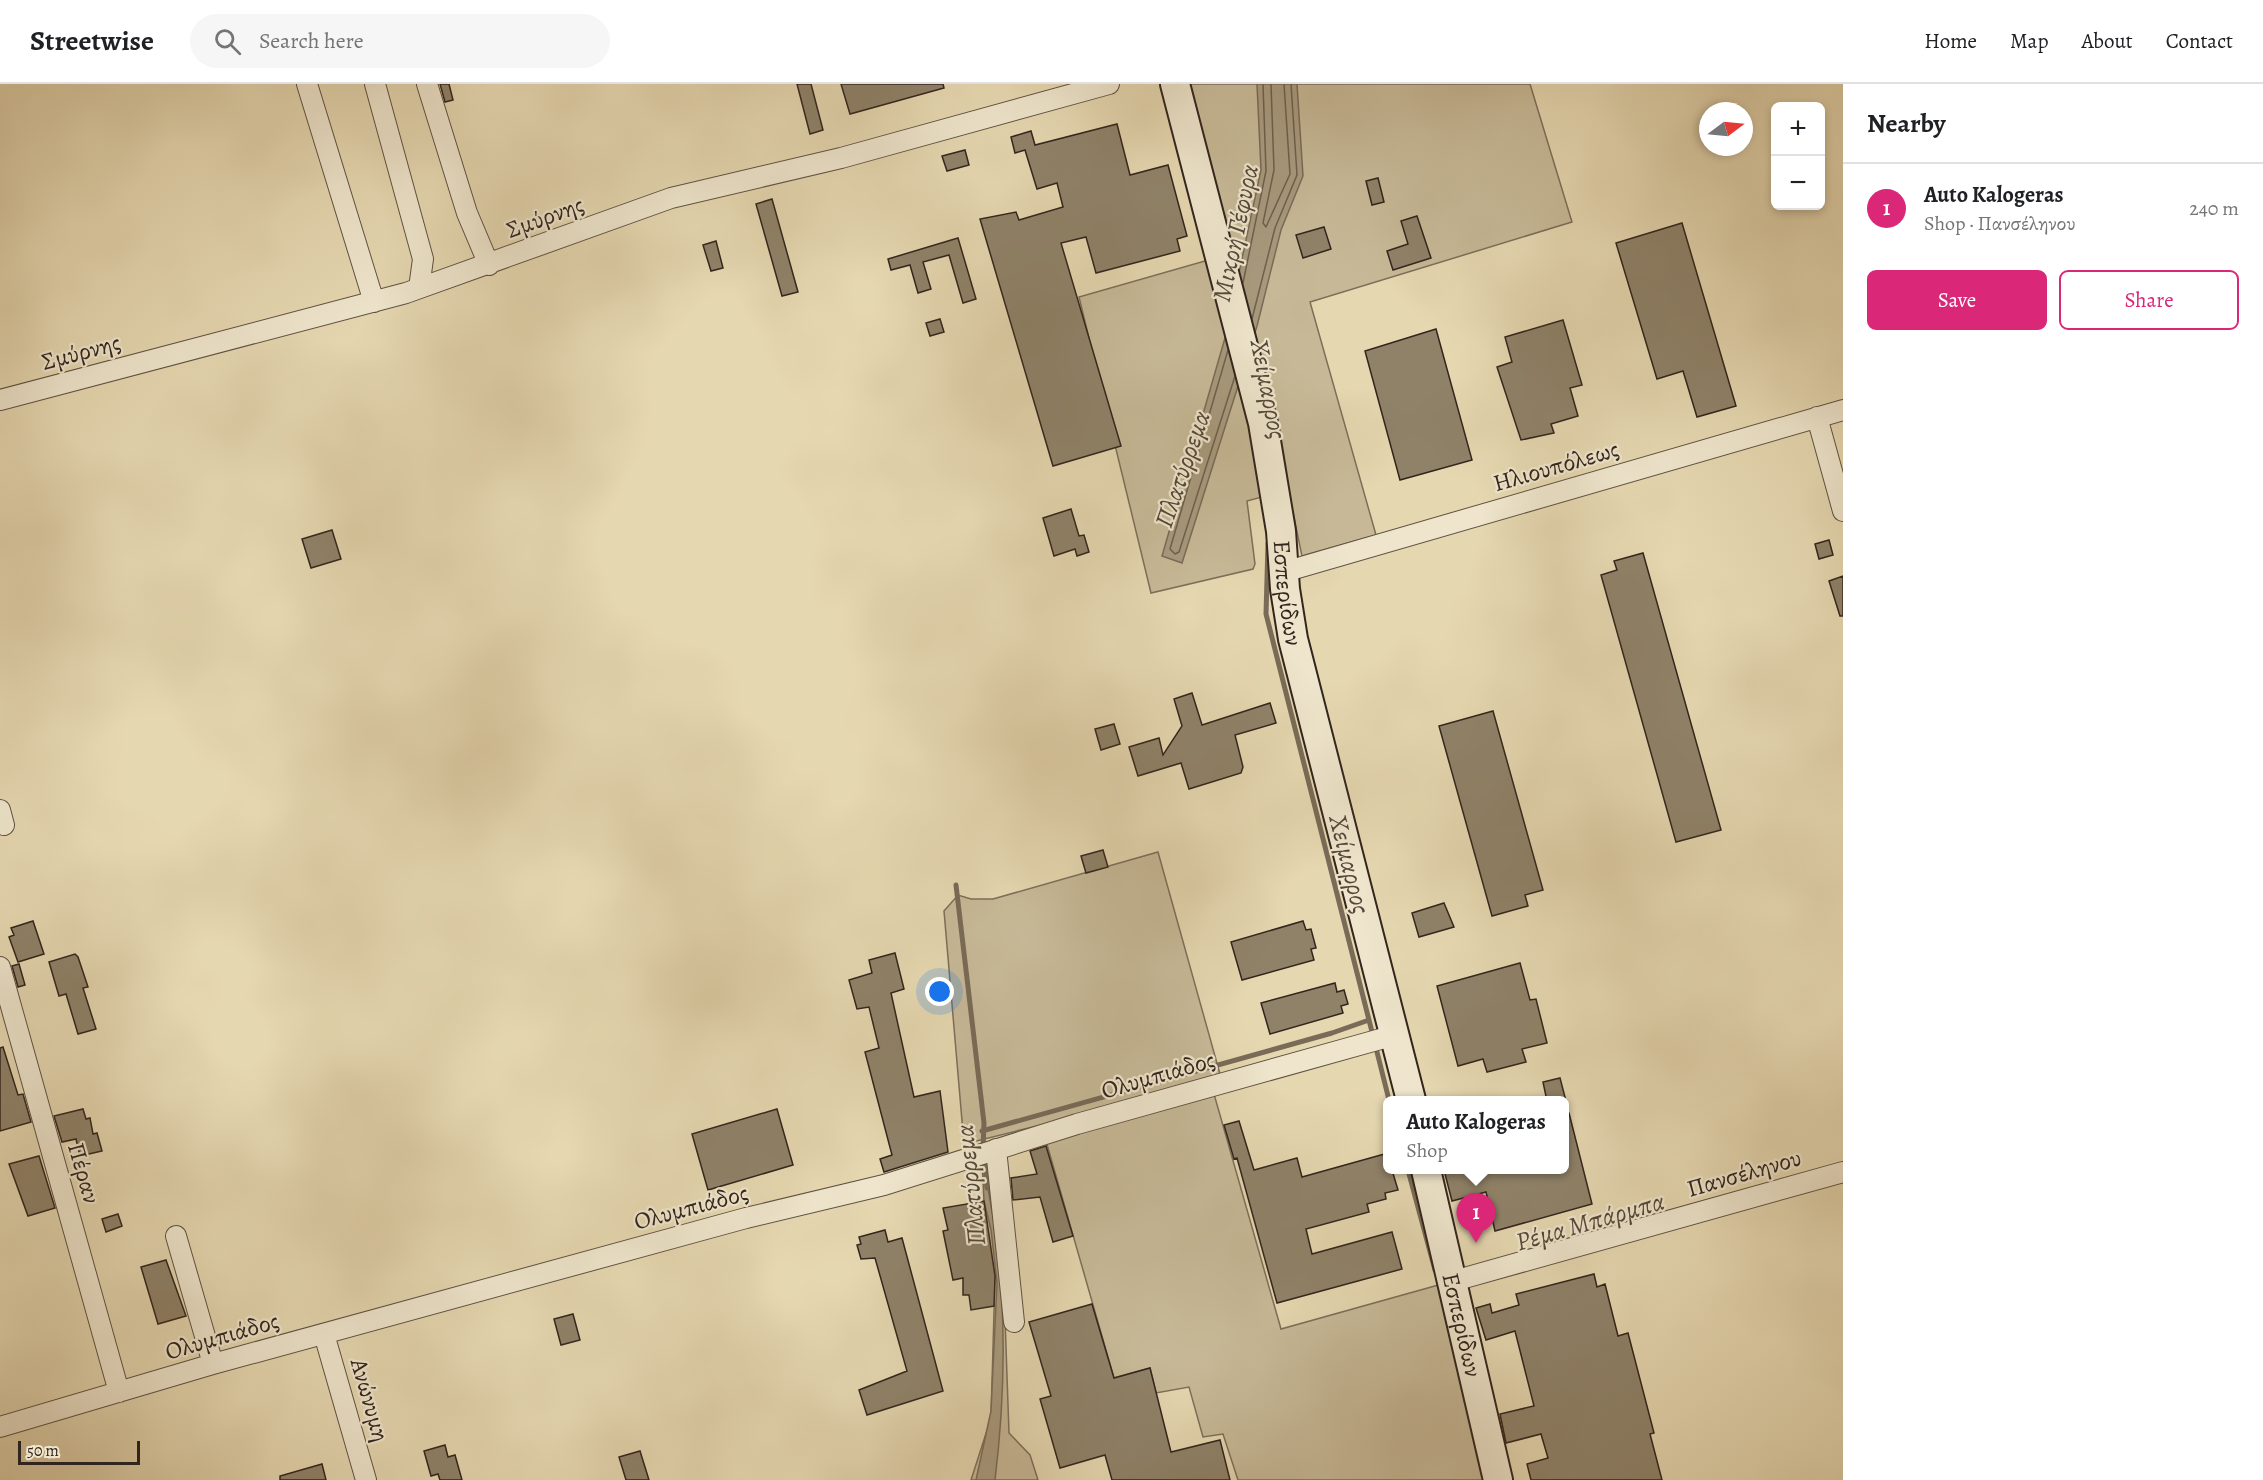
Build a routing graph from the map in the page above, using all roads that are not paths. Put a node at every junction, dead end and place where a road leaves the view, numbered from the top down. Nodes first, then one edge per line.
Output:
1 (307, 84) edge
2 (375, 84) edge
3 (427, 84) edge
4 (1109, 84) edge
5 (1175, 84) edge
6 (489, 265) junction
7 (419, 288) junction
8 (374, 302) junction
9 (0, 400) edge
10 (1843, 410) edge
11 (1817, 417) junction
12 (1843, 511) edge
13 (1284, 572) junction
14 (0, 967) edge
15 (1395, 1035) junction
16 (1410, 1096) edge
17 (996, 1149) junction
18 (1843, 1172) edge
19 (1427, 1174) edge
20 (176, 1236) dead end
21 (1450, 1282) junction
22 (1014, 1322) dead end
23 (324, 1334) junction
24 (213, 1364) junction
25 (119, 1392) junction
26 (0, 1427) edge
27 (366, 1480) edge
28 (1498, 1480) edge

1 - 8 street
2 - 7 street
3 - 6 street
4 - 6 street, Σμύρνης
5 - 13 street, Εσπερίδων
6 - 7 street, Σμύρνης
7 - 8 street, Σμύρνης
8 - 9 street, Σμύρνης
10 - 11 street, Ηλιουπόλεως
11 - 12 street
11 - 13 street, Ηλιουπόλεως
13 - 15 street, Εσπερίδων
14 - 25 street, Πέραν
15 - 16 street, Εσπερίδων
15 - 17 street, Ολυμπιάδος
17 - 22 street
17 - 23 street, Ολυμπιάδος
18 - 21 street, Πανσέληνου
19 - 21 street, Εσπερίδων
20 - 24 street
21 - 28 street, Εσπερίδων
23 - 24 street, Ολυμπιάδος
23 - 27 street, Ανώνυμη
24 - 25 street, Ολυμπιάδος
25 - 26 street, Ολυμπιάδος

